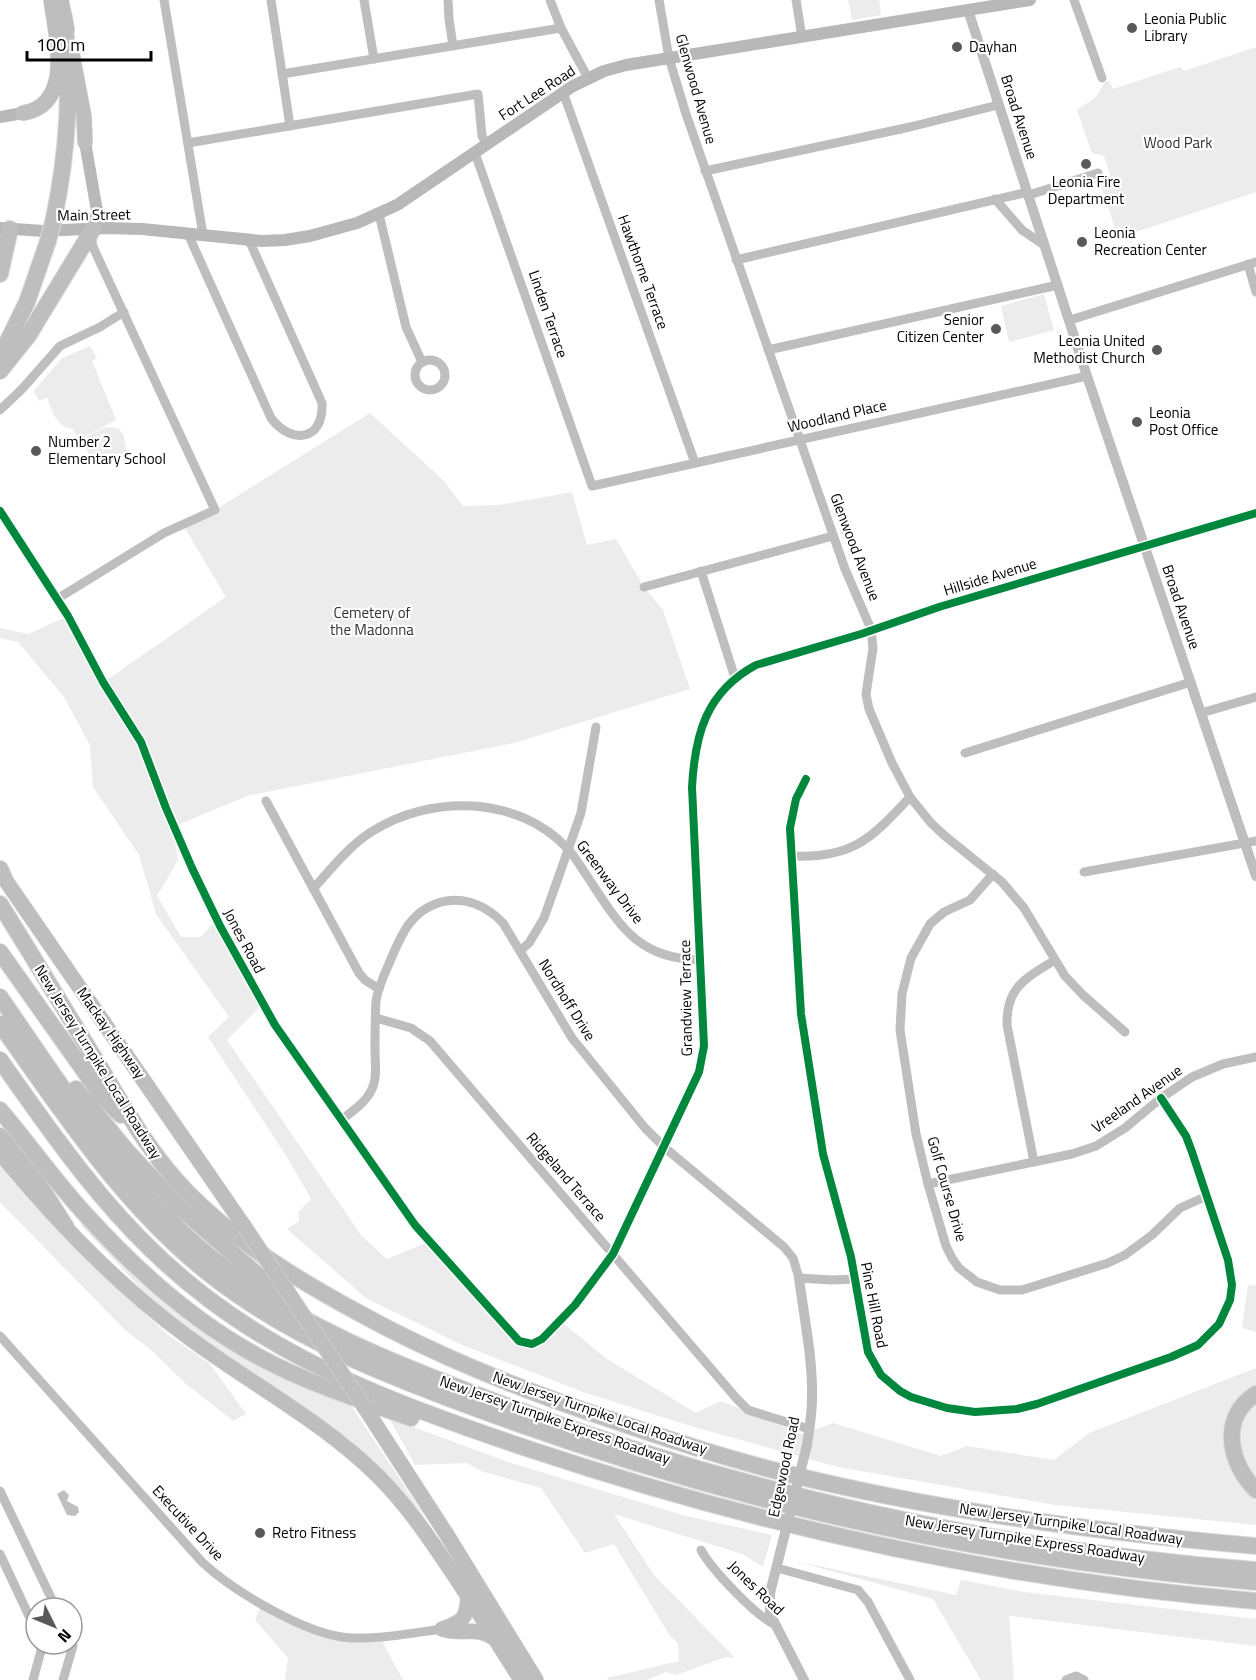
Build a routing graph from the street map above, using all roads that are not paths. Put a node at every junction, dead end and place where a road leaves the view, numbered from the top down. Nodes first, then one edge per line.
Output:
1 (51, 0) edge
2 (61, 0) edge
3 (164, 0) edge
4 (272, 0) edge
5 (364, 0) edge
6 (448, 0) edge
7 (550, 0) edge
8 (659, 0) edge
9 (796, 0) edge
10 (1030, 0) edge
11 (1074, 0) edge
12 (966, 5) edge
13 (64, 17) junction
14 (561, 28) junction
15 (802, 37) junction
16 (453, 46) junction
17 (669, 58) junction
18 (374, 59) junction
19 (58, 73) junction
20 (282, 74) junction
21 (588, 78) junction
22 (1102, 78) dead end
23 (563, 92) junction
24 (998, 105) junction
25 (23, 113) joint
26 (0, 117) edge
27 (290, 126) junction
28 (85, 142) joint
29 (188, 143) junction
30 (487, 145) junction
31 (475, 153) junction
32 (705, 171) junction
33 (1098, 173) dead end
34 (1028, 193) junction
35 (995, 199) junction
36 (380, 214) junction
37 (48, 218) junction
38 (5, 228) edge
39 (93, 229) junction
40 (188, 234) junction
41 (203, 235) junction
42 (249, 240) junction
43 (42, 241) junction
44 (1044, 245) junction
45 (736, 260) junction
46 (1252, 263) edge
47 (0, 274) edge
48 (1058, 285) junction
49 (1256, 292) edge
50 (124, 312) junction
51 (1070, 320) junction
52 (0, 334) edge
53 (768, 350) junction
54 (0, 357) edge
55 (422, 362) dead end
56 (0, 371) edge
57 (1087, 376) junction
58 (0, 410) edge
59 (799, 440) junction
60 (695, 463) junction
61 (592, 486) joint
62 (0, 511) edge
63 (1256, 513) edge
64 (833, 536) junction
65 (1144, 545) junction
66 (701, 571) junction
67 (644, 587) dead end
68 (57, 599) junction
69 (871, 629) junction
70 (735, 678) junction
71 (1191, 682) junction
72 (1256, 698) edge
73 (1201, 713) junction
74 (596, 727) dead end
75 (965, 753) dead end
76 (806, 779) dead end
77 (910, 797) junction
78 (266, 801) dead end
79 (1251, 842) edge
80 (569, 850) junction
81 (791, 856) junction
82 (1084, 872) dead end
83 (1, 873) edge
84 (993, 874) junction
85 (1256, 876) edge
86 (313, 890) junction
87 (0, 904) edge
88 (0, 917) edge
89 (520, 951) junction
90 (0, 952) edge
91 (700, 960) junction
92 (1055, 960) junction
93 (49, 983) junction
94 (379, 989) junction
95 (0, 997) edge
96 (376, 1018) junction
97 (0, 1024) edge
98 (21, 1028) junction
99 (1125, 1032) dead end
100 (0, 1033) edge
101 (1256, 1057) edge
102 (24, 1058) junction
103 (0, 1060) edge
104 (1161, 1098) junction
105 (0, 1110) edge
106 (341, 1120) junction
107 (139, 1132) junction
108 (0, 1136) edge
109 (664, 1147) junction
110 (0, 1153) edge
111 (1035, 1162) junction
112 (928, 1184) junction
113 (1207, 1196) junction
114 (66, 1227) junction
115 (613, 1254) junction
116 (799, 1278) junction
117 (855, 1279) junction
118 (303, 1314) junction
119 (0, 1336) edge
120 (526, 1344) joint
121 (1256, 1394) edge
122 (809, 1429) junction
123 (476, 1431) junction
124 (1256, 1490) edge
125 (0, 1491) edge
126 (1256, 1546) edge
127 (702, 1551) dead end
128 (0, 1554) edge
129 (777, 1568) junction
130 (1256, 1570) edge
131 (1256, 1582) edge
132 (468, 1595) junction
133 (50, 1596) edge
134 (1256, 1600) edge
135 (24, 1605) edge
136 (774, 1624) junction
137 (442, 1629) junction
138 (496, 1640) junction
139 (40, 1656) edge
140 (70, 1656) edge
141 (33, 1680) edge
142 (63, 1680) edge
143 (521, 1680) edge
144 (536, 1680) edge
145 (804, 1680) edge
146 (910, 1680) edge
147 (1066, 1680) edge
148 (1084, 1680) edge

1 - 19 highway
2 - 13 highway
3 - 29 street
4 - 20 street
5 - 18 street
6 - 16 street
7 - 14 street
8 - 17 street, Glenwood Avenue
9 - 15 street
10 - 12 main road, Fort Lee Road
11 - 22 street
12 - 15 main road, Fort Lee Road
12 - 24 street, Broad Avenue
13 - 28 highway
13 - 37 highway
14 - 16 street
14 - 21 street
15 - 17 main road, Fort Lee Road
16 - 18 street
17 - 21 main road, Fort Lee Road
17 - 32 street, Glenwood Avenue
18 - 20 street
19 - 25 highway
19 - 37 highway
20 - 27 street
21 - 23 main road, Fort Lee Road
23 - 30 main road, Fort Lee Road
23 - 60 street, Hawthorne Terrace
24 - 32 street
24 - 34 street, Broad Avenue
25 - 26 main road
27 - 29 street
27 - 30 street
28 - 39 main road
29 - 41 street
30 - 31 main road, Fort Lee Road
31 - 36 main road, Fort Lee Road
31 - 61 street, Linden Terrace
32 - 45 street, Glenwood Avenue
33 - 34 street
34 - 35 street
34 - 44 street, Broad Avenue
35 - 44 street
35 - 45 street
36 - 42 main road, Fort Lee Road
36 - 55 street
37 - 43 highway
38 - 39 main road, Main Street
38 - 47 highway
39 - 40 main road, Main Street
39 - 50 street
39 - 56 highway
40 - 41 main road, Fort Lee Road
40 - 42 street
41 - 42 main road, Fort Lee Road
43 - 52 highway
43 - 54 highway
44 - 48 street, Broad Avenue
45 - 53 street, Glenwood Avenue
46 - 49 street
46 - 51 street
48 - 51 street, Broad Avenue
48 - 53 street
50 - 58 street
50 - 68 street
51 - 57 street, Broad Avenue
53 - 59 street, Glenwood Avenue
57 - 59 street, Woodland Place
57 - 65 street, Broad Avenue
59 - 60 street, Woodland Place
59 - 64 street, Glenwood Avenue
60 - 61 street, Woodland Place
62 - 68 street, Jones Road
63 - 65 street, Hillside Avenue
64 - 66 street
64 - 69 street, Glenwood Avenue
65 - 69 street, Hillside Avenue
65 - 71 street, Broad Avenue
66 - 67 street
66 - 70 street
68 - 106 street, Jones Road
69 - 70 street, Hillside Avenue
69 - 77 street, Glenwood Avenue
70 - 91 street, Grandview Terrace
71 - 73 street, Broad Avenue
71 - 75 street
72 - 73 street
73 - 79 street, Broad Avenue
74 - 80 street
76 - 81 street, Pine Hill Road
77 - 81 street
77 - 84 street, Glenwood Avenue
78 - 86 street
79 - 82 street
79 - 85 street, Broad Avenue
80 - 86 street, Greenway Drive
80 - 89 street
80 - 91 street, Greenway Drive
81 - 117 street, Pine Hill Road
83 - 118 highway, Mackay Highway, bridge
84 - 92 street, Glenwood Avenue
84 - 112 street, Golf Course Drive
86 - 94 street
87 - 93 highway, New Jersey Turnpike Local Roadway
88 - 93 highway
89 - 94 street, Nordhoff Drive
89 - 109 street, Nordhoff Drive
90 - 107 highway
91 - 109 street, Grandview Terrace
92 - 99 street, Glenwood Avenue
92 - 111 street
93 - 107 highway, New Jersey Turnpike Local Roadway
94 - 96 street, Nordhoff Drive
95 - 98 highway, New Jersey Turnpike Express Roadway
96 - 106 street, Nordhoff Drive
96 - 115 street, Ridgeland Terrace
97 - 102 highway, New Jersey Turnpike Express Roadway
98 - 118 highway, bridge
98 - 130 highway, New Jersey Turnpike Express Roadway
100 - 102 highway
101 - 104 street, Vreeland Avenue
102 - 131 highway, New Jersey Turnpike Express Roadway
103 - 123 highway
104 - 111 street, Vreeland Avenue
104 - 113 street, Pine Hill Road
105 - 123 highway
106 - 120 street, Jones Road
107 - 126 highway, New Jersey Turnpike Local Roadway
108 - 114 highway
109 - 115 street, Grandview Terrace
109 - 116 street, Nordhoff Drive
110 - 114 highway
111 - 112 street, Vreeland Avenue
112 - 113 street, Golf Course Drive
113 - 117 street, Pine Hill Road
114 - 132 highway
115 - 120 street, Grandview Terrace
115 - 122 street, Ridgeland Terrace
116 - 117 street
116 - 122 street, Edgewood Road
118 - 144 highway, Mackay Highway, bridge
119 - 137 street, Executive Drive
121 - 124 highway
122 - 129 street, Edgewood Road, bridge
123 - 134 highway
125 - 133 street
127 - 136 street, Jones Road
128 - 135 street
129 - 136 street, Edgewood Road
129 - 146 street
132 - 137 highway
132 - 138 highway
136 - 145 street, Jones Road
137 - 138 highway
138 - 143 highway
139 - 141 street
140 - 142 street
147 - 148 street

